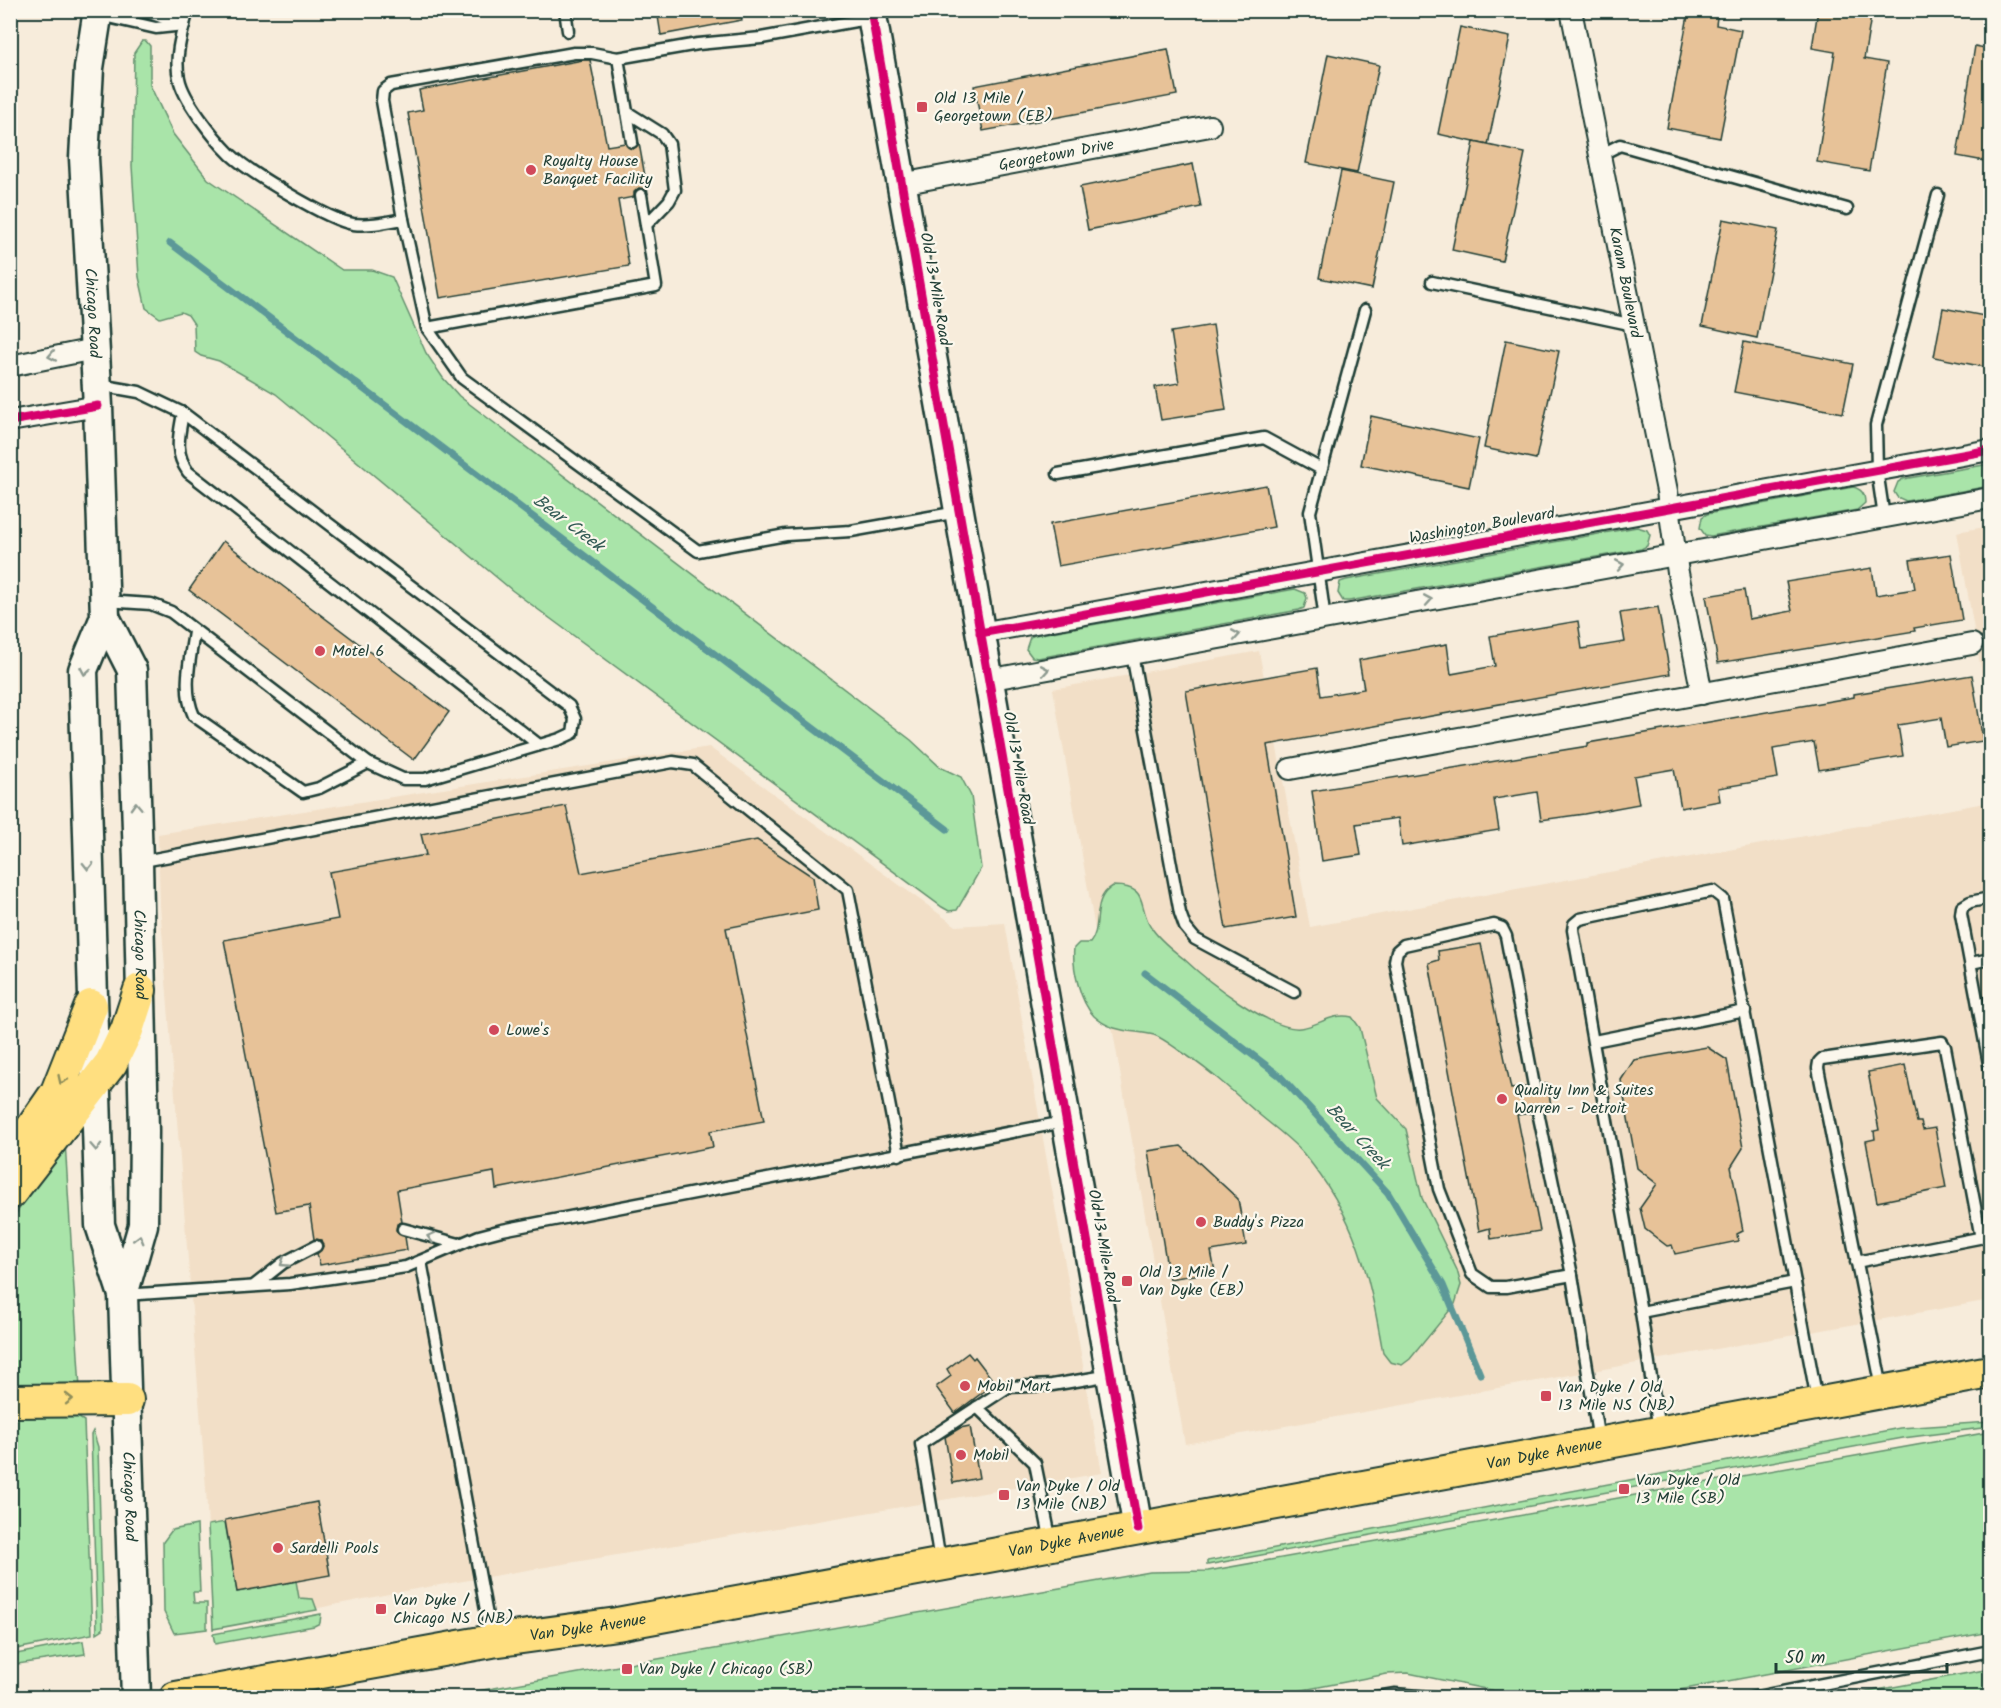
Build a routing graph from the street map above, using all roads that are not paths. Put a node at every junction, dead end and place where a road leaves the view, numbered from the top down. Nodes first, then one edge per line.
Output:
1 (141, 10) edge
2 (565, 10) edge
3 (1571, 10) edge
4 (189, 11) edge
5 (98, 12) edge
6 (872, 14) edge
7 (184, 25) junction
8 (568, 31) dead end
9 (618, 58) junction
10 (627, 112) junction
11 (1210, 126) dead end
12 (632, 142) dead end
13 (1600, 155) junction
14 (901, 184) junction
15 (641, 195) dead end
16 (1938, 195) dead end
17 (1847, 209) dead end
18 (403, 219) junction
19 (646, 225) junction
20 (1432, 282) dead end
21 (1365, 310) dead end
22 (1634, 325) junction
23 (428, 328) junction
24 (94, 349) junction
25 (10, 366) edge
26 (97, 395) junction
27 (183, 413) junction
28 (10, 421) edge
29 (1990, 450) edge
30 (1321, 469) junction
31 (1877, 470) junction
32 (1058, 474) dead end
33 (1990, 498) edge
34 (1670, 507) junction
35 (958, 512) junction
36 (1884, 517) junction
37 (1677, 555) junction
38 (1316, 572) junction
39 (105, 609) junction
40 (1325, 619) junction
41 (194, 632) junction
42 (980, 633) junction
43 (1972, 645) dead end
44 (1132, 654) junction
45 (987, 680) junction
46 (1702, 694) junction
47 (539, 745) junction
48 (368, 763) junction
49 (1290, 769) dead end
50 (138, 862) junction
51 (1990, 898) edge
52 (1990, 959) edge
53 (1971, 963) junction
54 (140, 990) junction
55 (1294, 992) dead end
56 (91, 1006) junction
57 (1745, 1011) junction
58 (1986, 1026) edge
59 (1594, 1041) junction
60 (1990, 1069) edge
61 (1533, 1086) dead end
62 (93, 1088) junction
63 (1538, 1112) dead end
64 (1066, 1122) junction
65 (899, 1155) junction
66 (10, 1160) edge
67 (10, 1192) edge
68 (403, 1229) dead end
69 (459, 1244) junction
70 (316, 1246) dead end
71 (422, 1261) junction
72 (1856, 1262) junction
73 (1572, 1275) junction
74 (1796, 1282) junction
75 (255, 1285) junction
76 (123, 1295) junction
77 (1641, 1312) junction
78 (1990, 1372) edge
79 (1111, 1374) junction
80 (1883, 1392) junction
81 (127, 1400) junction
82 (10, 1401) edge
83 (1818, 1404) junction
84 (977, 1407) junction
85 (1659, 1433) junction
86 (1600, 1444) junction
87 (1138, 1529) junction
88 (1051, 1545) junction
89 (941, 1565) junction
90 (492, 1641) junction
91 (1990, 1651) edge
92 (136, 1698) edge
93 (176, 1698) edge
94 (1371, 1698) edge
95 (1443, 1698) edge
96 (1751, 1698) edge

1 - 7 lane
2 - 8 lane
3 - 13 street, Karam Boulevard
4 - 7 lane
5 - 7 lane
5 - 24 main road, Chicago Road
6 - 9 lane
6 - 14 main road, Old 13 Mile Road
7 - 18 lane
9 - 10 lane
9 - 18 lane
10 - 12 lane
10 - 19 lane
11 - 14 street, Georgetown Drive
13 - 17 lane
13 - 22 street, Karam Boulevard
14 - 35 main road, Old 13 Mile Road
15 - 19 lane
16 - 31 lane
18 - 23 lane
19 - 23 lane
20 - 22 lane
21 - 30 lane
22 - 34 street, Karam Boulevard
23 - 35 lane
24 -> 25 street
24 - 26 main road, Chicago Road
26 - 27 lane
26 - 28 street
26 - 39 main road, Chicago Road
27 - 47 lane
27 - 47 lane
29 - 31 street, Washington Boulevard
30 - 32 lane
30 - 38 lane
31 - 34 street, Washington Boulevard
31 - 36 lane
33 - 36 street
34 - 37 street, Karam Boulevard
34 - 38 street, Washington Boulevard
35 - 42 main road, Old 13 Mile Road
36 - 37 street
40 -> 37 street
37 - 46 street, Karam Boulevard
38 - 40 lane
38 - 42 street, Washington Boulevard
39 - 41 lane
50 -> 39 main road, Chicago Road
39 -> 56 main road, Chicago Road
44 -> 40 street
41 - 48 lane
41 - 48 lane
42 - 45 main road, Old 13 Mile Road
43 - 46 street
45 -> 44 street
44 - 55 lane
45 - 64 main road, Old 13 Mile Road
46 - 49 street
47 - 48 lane
50 - 54 main road, Chicago Road
50 - 65 lane
51 - 53 lane
52 - 53 lane
53 - 58 lane
54 - 62 main road
76 -> 54 main road, Chicago Road
56 - 62 main road, Chicago Road
56 -> 66 main road
57 - 59 lane
57 - 59 lane
57 - 74 lane
58 - 60 lane
59 - 77 lane
61 - 73 lane
62 - 67 main road
62 -> 76 main road, Chicago Road
63 - 73 lane
64 - 65 lane
64 - 79 main road, Old 13 Mile Road
65 - 69 lane
69 -> 68 lane
69 - 71 lane
70 -> 75 lane
71 - 75 lane
71 - 90 lane
72 - 72 lane
72 - 80 lane
73 - 86 lane
74 - 77 lane
74 - 83 lane
75 - 76 lane
76 - 81 main road, Chicago Road
77 - 85 lane
78 - 80 main road, Van Dyke Avenue
79 - 84 lane
79 - 87 main road, Old 13 Mile Road
80 - 83 main road, Van Dyke Avenue
82 -> 81 main road
81 - 92 main road, Chicago Road
83 - 85 main road, Van Dyke Avenue
84 - 88 lane
84 - 89 lane
85 - 86 main road, Van Dyke Avenue
86 - 87 main road, Van Dyke Avenue
87 - 88 main road, Van Dyke Avenue
88 - 89 main road, Van Dyke Avenue
89 - 90 main road, Van Dyke Avenue
90 - 93 main road, Van Dyke Avenue
91 - 96 lane
94 - 95 lane

